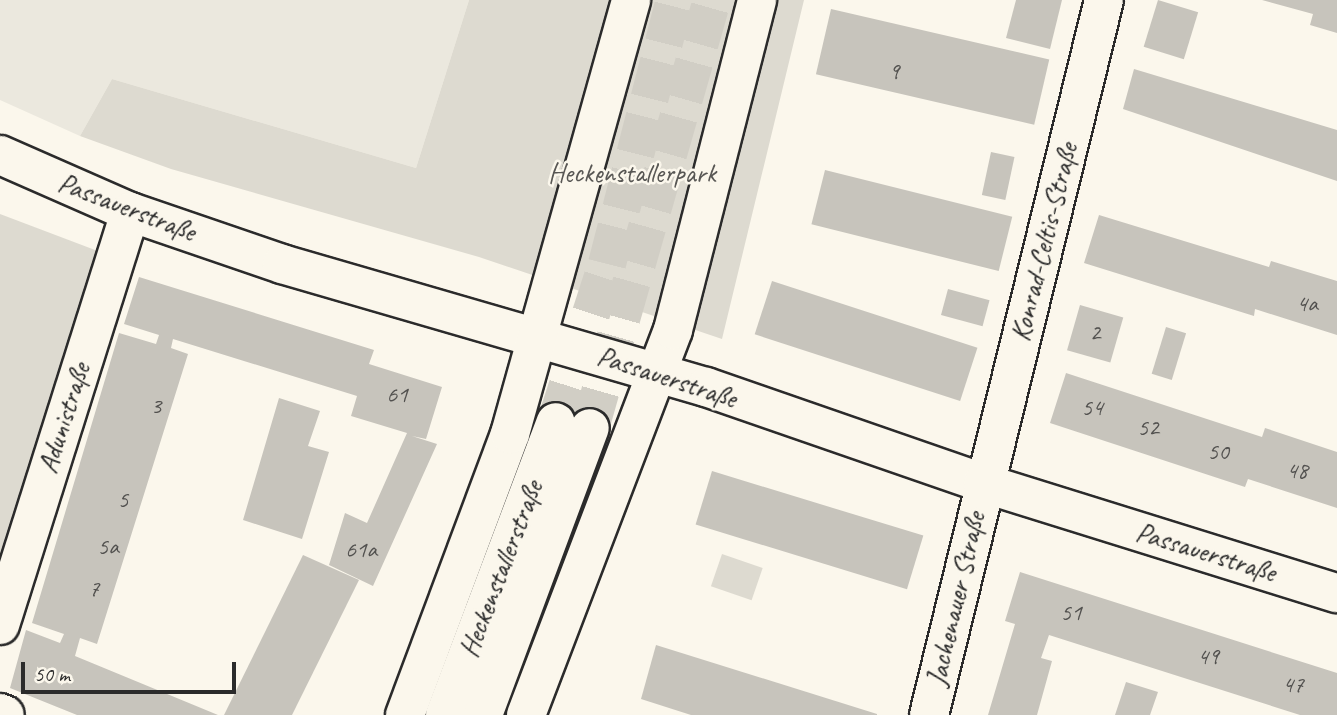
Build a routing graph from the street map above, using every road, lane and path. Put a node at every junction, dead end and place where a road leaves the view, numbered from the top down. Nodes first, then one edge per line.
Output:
1 (631, 0) edge
2 (757, 0) edge
3 (1104, 0) edge
4 (0, 155) edge
5 (130, 212) junction
6 (538, 337) junction
7 (659, 373) junction
8 (983, 484) junction
9 (1337, 593) edge
10 (0, 625) edge
11 (0, 713) edge
12 (5, 715) edge
13 (405, 715) edge
14 (445, 715) edge
15 (483, 715) edge
16 (526, 715) edge
17 (929, 715) edge

1 - 6 main road
2 - 7 main road
3 - 8 main road, Konrad-Celtis-Straße
4 - 5 main road, Passauerstraße
5 - 6 main road, Passauerstraße
5 - 10 main road, Adunistraße
6 - 7 main road, Passauerstraße
6 - 13 main road
7 - 8 main road, Passauerstraße
7 - 16 main road
8 - 9 main road, Passauerstraße
8 - 17 main road, Jachenauer Straße
11 - 12 main road
14 - 15 main road, Heckenstallerstraße

